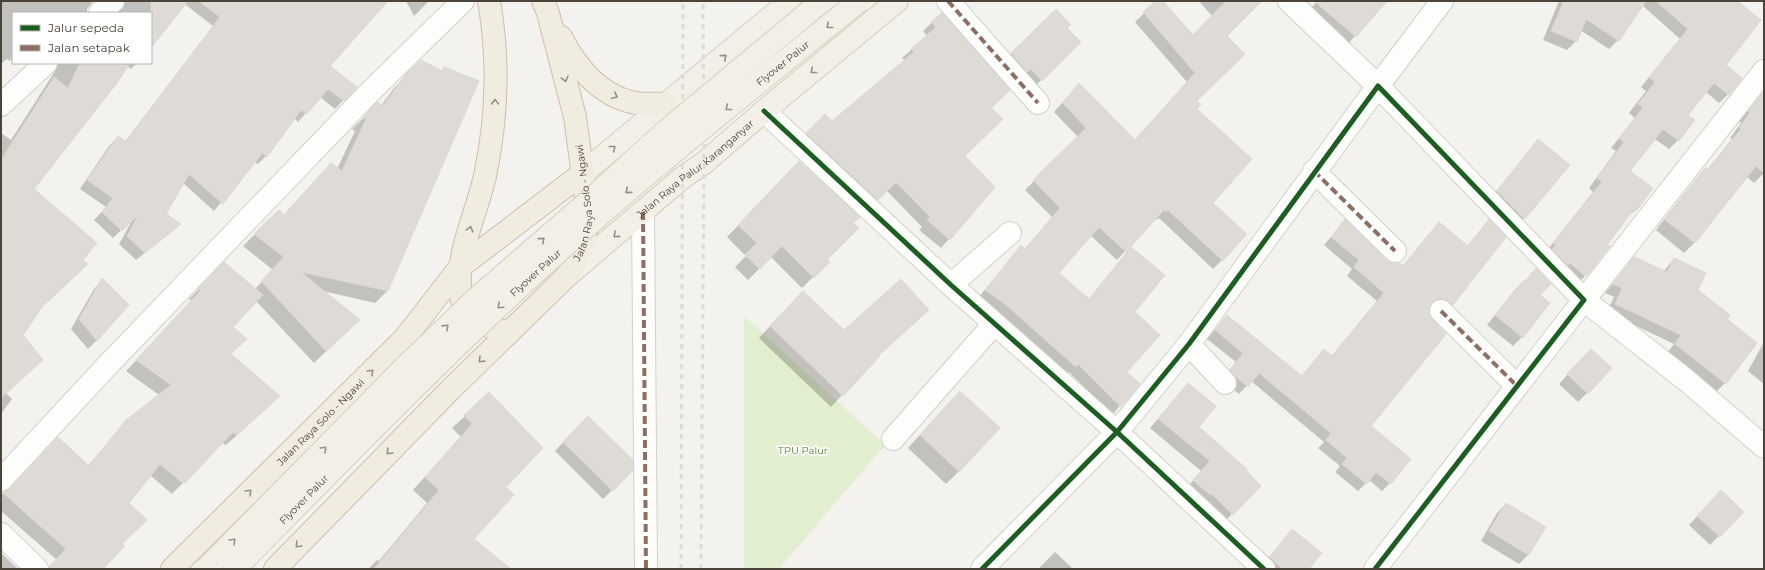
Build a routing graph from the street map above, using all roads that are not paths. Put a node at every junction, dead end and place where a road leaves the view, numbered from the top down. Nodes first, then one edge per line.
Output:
1 (113, 1) edge
2 (463, 1) edge
3 (489, 1) edge
4 (790, 1) edge
5 (822, 1) edge
6 (846, 1) edge
7 (859, 1) edge
8 (897, 1) edge
9 (948, 1) edge
10 (1289, 1) edge
11 (1442, 1) edge
12 (546, 7) edge
13 (101, 12) edge
14 (879, 14) junction
15 (45, 64) edge
16 (1764, 71) edge
17 (1378, 86) junction
18 (1038, 103) dead end
19 (1, 104) edge
20 (667, 104) junction
21 (764, 111) junction
22 (1314, 172) junction
23 (583, 173) junction
24 (643, 212) junction
25 (1010, 233) dead end
26 (1395, 251) dead end
27 (460, 267) junction
28 (567, 276) junction
29 (951, 285) junction
30 (1584, 300) junction
31 (1441, 311) dead end
32 (994, 324) junction
33 (509, 333) junction
34 (405, 338) junction
35 (1189, 344) junction
36 (1225, 383) dead end
37 (1517, 386) junction
38 (450, 390) junction
39 (1117, 432) junction
40 (893, 439) dead end
41 (1764, 447) edge
42 (1, 480) edge
43 (1, 534) edge
44 (37, 569) edge
45 (172, 569) edge
46 (206, 569) edge
47 (235, 569) edge
48 (275, 569) edge
49 (646, 569) edge
50 (982, 569) edge
51 (1264, 569) edge
52 (1375, 569) edge

1 - 13 street
2 - 42 street
27 -> 3 highway, Jalan Raya Solo - Ngawi
20 -> 4 main road
46 -> 5 main road, Flyover Palur, bridge
6 - 14 main road
7 -> 47 main road, Flyover Palur, bridge
8 - 14 main road, Jalan Raya Palur Karanganyar
9 - 18 street
10 - 17 street
11 - 17 street
12 -> 20 highway
12 -> 23 highway, Jalan Raya Solo - Ngawi
14 -> 21 main road, Jalan Raya Palur Karanganyar
15 - 19 street
16 - 30 street
17 - 22 street
17 - 30 street
23 -> 20 main road
21 - 24 main road, Jalan Raya Palur Karanganyar
21 - 29 street
22 - 26 street
22 - 35 street
23 - 27 highway
23 - 28 highway, Jalan Raya Solo - Ngawi
24 -> 28 main road, Jalan Raya Palur Karanganyar
24 - 49 street
25 - 29 street
27 - 33 highway, Jalan Raya Solo - Ngawi
27 - 34 highway, Jalan Raya Solo - Ngawi
28 - 33 highway, Jalan Raya Solo - Ngawi
29 - 32 street
30 - 37 street
30 - 41 street
31 - 37 street
32 - 39 street
32 - 40 street
33 -> 38 highway, Jalan Raya Solo - Ngawi
34 - 38 highway
45 -> 34 highway, Jalan Raya Solo - Ngawi
35 - 36 street
35 - 39 street
37 - 52 street
38 -> 48 highway, Jalan Raya Solo - Ngawi
39 - 50 street
39 - 51 street
43 - 44 street

